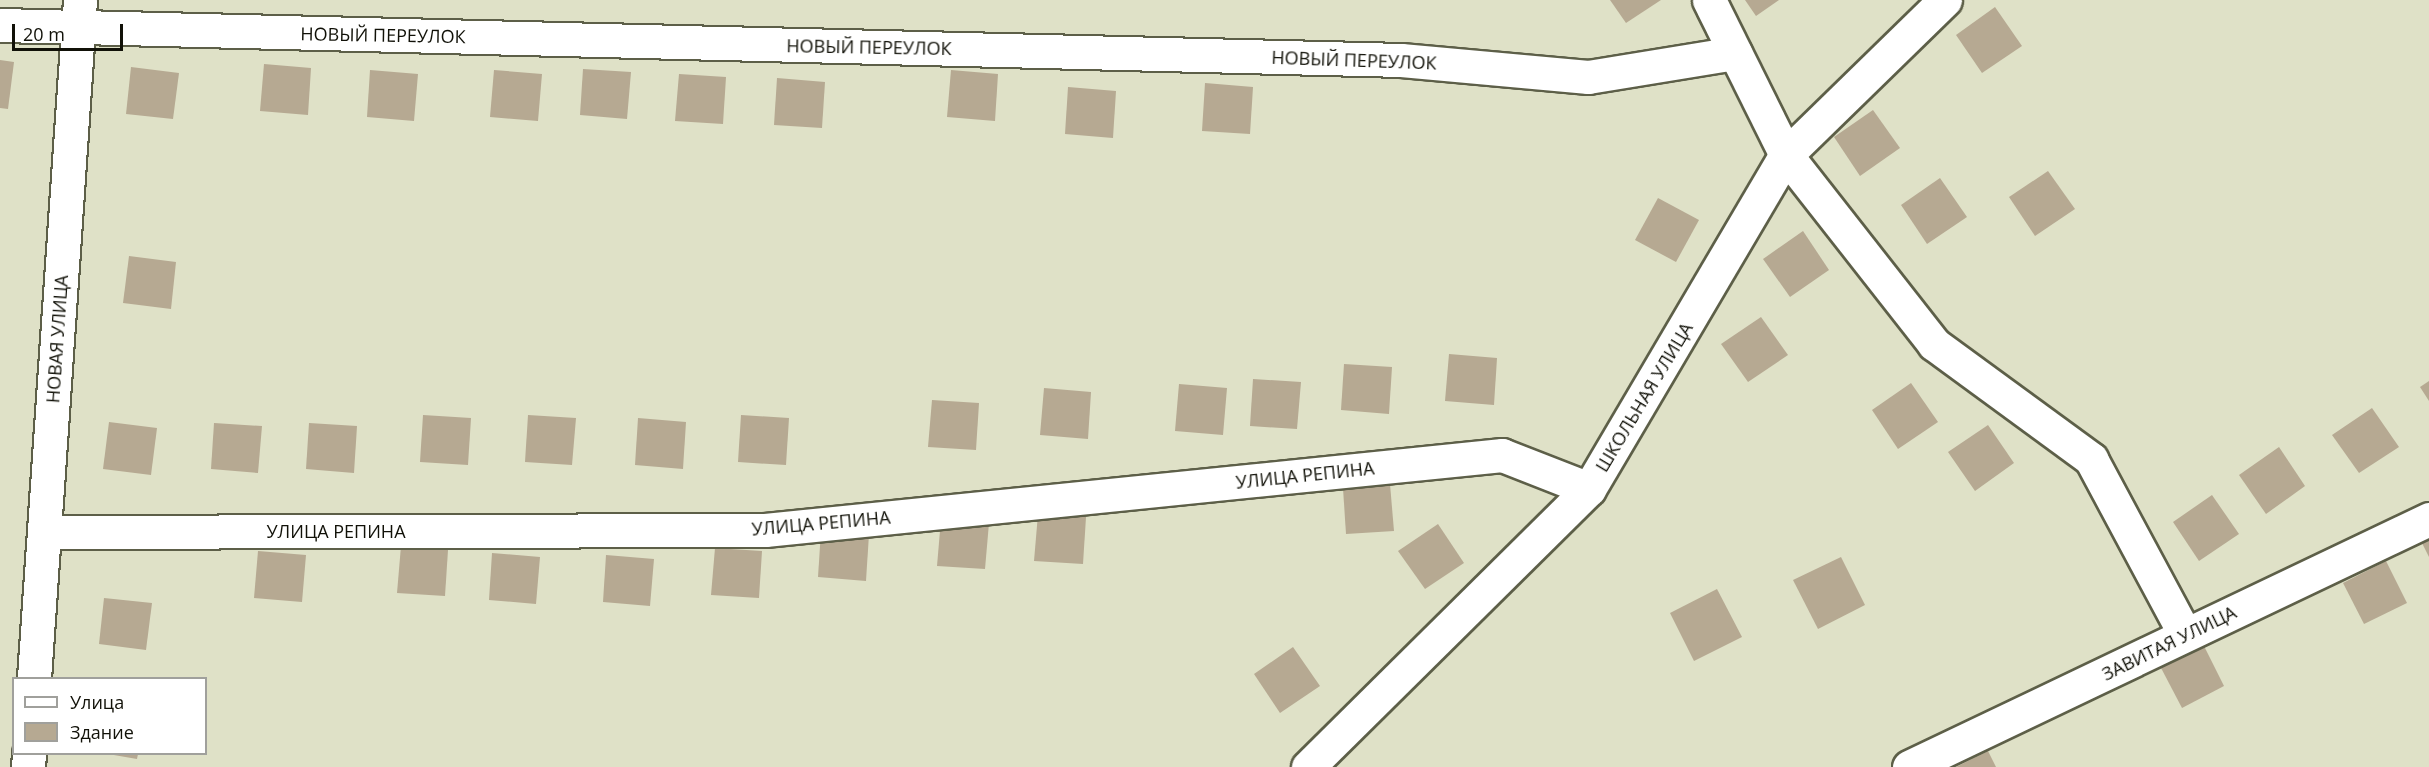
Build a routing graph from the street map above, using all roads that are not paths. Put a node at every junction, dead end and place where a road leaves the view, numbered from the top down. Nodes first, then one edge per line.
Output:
1 (1709, 0) edge
2 (1946, 0) edge
3 (79, 14) edge
4 (0, 25) edge
5 (1735, 52) junction
6 (1786, 155) junction
7 (1589, 489) junction
8 (2429, 519) edge
9 (44, 532) junction
10 (2185, 634) junction
11 (34, 677) edge
12 (1308, 767) edge
13 (1909, 767) edge

1 - 5 street
2 - 6 street, ШКОЛЬНАЯ УЛИЦА
3 - 4 street, НОВЫЙ ПЕРЕУЛОК
3 - 5 street, НОВЫЙ ПЕРЕУЛОК
3 - 9 street, НОВАЯ УЛИЦА
5 - 6 street
6 - 7 street, ШКОЛЬНАЯ УЛИЦА
6 - 10 street
7 - 9 street, УЛИЦА РЕПИНА
7 - 12 street, ШКОЛЬНАЯ УЛИЦА
8 - 10 street, ЗАВИТАЯ УЛИЦА
9 - 11 street, НОВАЯ УЛИЦА
10 - 13 street, ЗАВИТАЯ УЛИЦА

